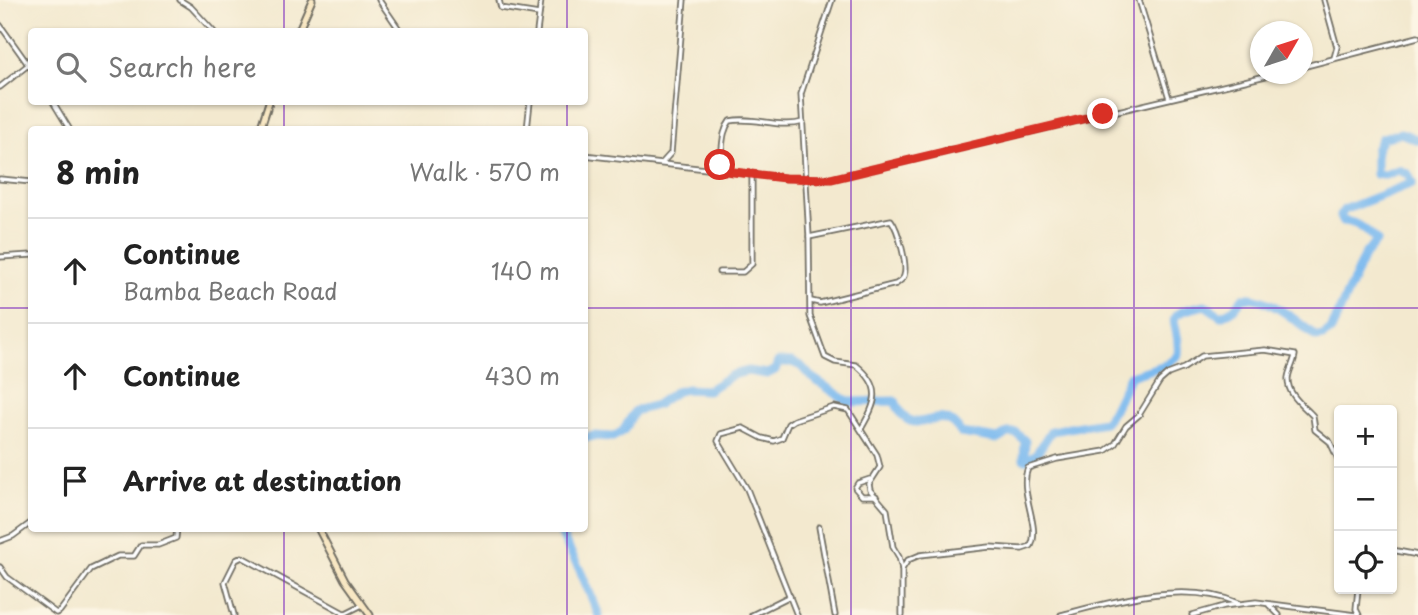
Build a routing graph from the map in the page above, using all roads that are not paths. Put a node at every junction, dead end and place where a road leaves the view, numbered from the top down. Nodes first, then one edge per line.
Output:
1 (180, 0) edge
2 (312, 0) edge
3 (379, 0) edge
4 (499, 0) edge
5 (541, 0) edge
6 (684, 0) edge
7 (832, 0) edge
8 (1139, 0) edge
9 (1324, 0) edge
10 (539, 14) junction
11 (0, 25) edge
12 (210, 28) edge
13 (300, 28) edge
14 (398, 28) edge
15 (537, 28) edge
16 (1418, 37) edge
17 (1334, 58) junction
18 (1313, 64) edge
19 (28, 65) joint
20 (1250, 80) edge
21 (0, 87) edge
22 (1169, 99) junction
23 (55, 105) edge
24 (267, 105) edge
25 (530, 105) edge
26 (803, 122) junction
27 (68, 126) edge
28 (261, 126) edge
29 (527, 126) edge
30 (588, 155) edge
31 (660, 164) junction
32 (717, 170) junction
33 (752, 174) junction
34 (0, 179) edge
35 (806, 180) junction
36 (28, 182) edge
37 (809, 237) junction
38 (28, 256) edge
39 (0, 257) edge
40 (719, 272) dead end
41 (809, 299) junction
42 (861, 429) junction
43 (1334, 450) edge
44 (871, 479) junction
45 (876, 496) junction
46 (28, 525) edge
47 (819, 527) dead end
48 (177, 532) edge
49 (320, 532) edge
50 (0, 541) edge
51 (1397, 551) edge
52 (1418, 555) edge
53 (0, 567) edge
54 (902, 569) junction
55 (1357, 594) edge
56 (790, 596) junction
57 (1238, 603) junction
58 (1267, 603) junction
59 (362, 605) junction
60 (1356, 608) junction
61 (343, 614) edge
62 (1203, 614) edge
63 (1350, 614) edge
64 (234, 615) edge
65 (370, 615) edge
66 (752, 615) edge
67 (797, 615) edge
68 (835, 615) edge
69 (902, 615) edge
70 (1061, 615) edge
71 (1192, 615) edge
72 (1279, 615) edge
73 (1358, 615) edge

1 - 12 street
2 - 13 main road
3 - 14 street
4 - 10 street
5 - 10 street
6 - 31 street
7 - 26 street
8 - 22 street
9 - 17 street
10 - 15 street
11 - 19 street
16 - 17 street
17 - 18 street
19 - 21 street
20 - 22 street
22 - 35 street
23 - 27 street
24 - 28 main road
25 - 29 street
26 - 32 street
26 - 35 street
30 - 31 street
31 - 32 street
32 - 33 street
33 - 35 street
33 - 40 street
34 - 36 street
35 - 37 street
37 - 41 street
37 - 41 street
38 - 39 street
41 - 42 street
42 - 44 street
42 - 56 street
43 - 54 street
44 - 45 street
44 - 45 street
45 - 54 street
46 - 50 street
47 - 68 street
48 - 53 street
49 - 59 main road
51 - 52 street
54 - 69 street
55 - 60 street
56 - 66 street
56 - 67 street
57 - 58 street
57 - 62 street
57 - 70 street
58 - 63 street
58 - 72 street
59 - 61 street
59 - 65 main road
60 - 63 street
60 - 73 street
61 - 64 street
62 - 71 street
63 - 73 street

